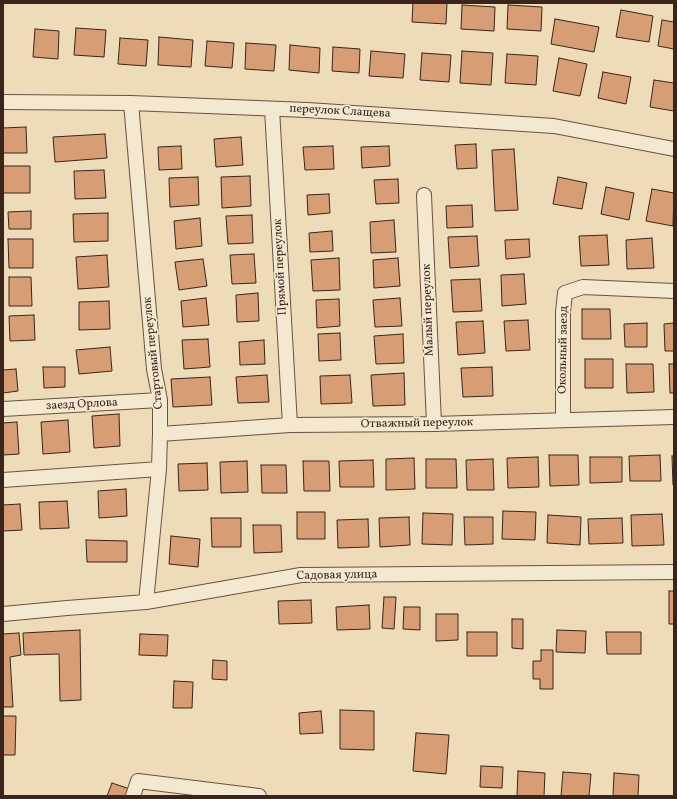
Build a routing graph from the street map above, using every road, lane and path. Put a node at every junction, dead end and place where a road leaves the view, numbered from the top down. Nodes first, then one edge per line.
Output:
1 (3, 102) edge
2 (131, 103) junction
3 (272, 109) junction
4 (674, 149) edge
5 (424, 195) dead end
6 (674, 291) edge
7 (160, 400) junction
8 (3, 409) edge
9 (674, 417) edge
10 (563, 420) junction
11 (434, 424) junction
12 (290, 425) junction
13 (160, 434) junction
14 (159, 469) junction
15 (3, 480) edge
16 (674, 572) edge
17 (146, 602) junction
18 (3, 614) edge
19 (133, 796) edge
20 (259, 796) edge

1 - 2 street, переулок Слащева
2 - 3 street, переулок Слащева
2 - 7 street, Стартовый переулок
3 - 4 street, переулок Слащева
3 - 12 street, Прямой переулок
5 - 11 street, Малый переулок
6 - 10 street, Окольный заезд
7 - 8 street, заезд Орлова
7 - 13 street, Стартовый переулок
9 - 10 street, Отважный переулок
10 - 11 street, Отважный переулок
11 - 12 street, Отважный переулок
12 - 13 street, Отважный переулок
13 - 14 street, Стартовый переулок
14 - 15 street
14 - 17 street, Стартовый переулок
16 - 17 street, Садовая улица
17 - 18 street, Садовая улица
19 - 20 street

